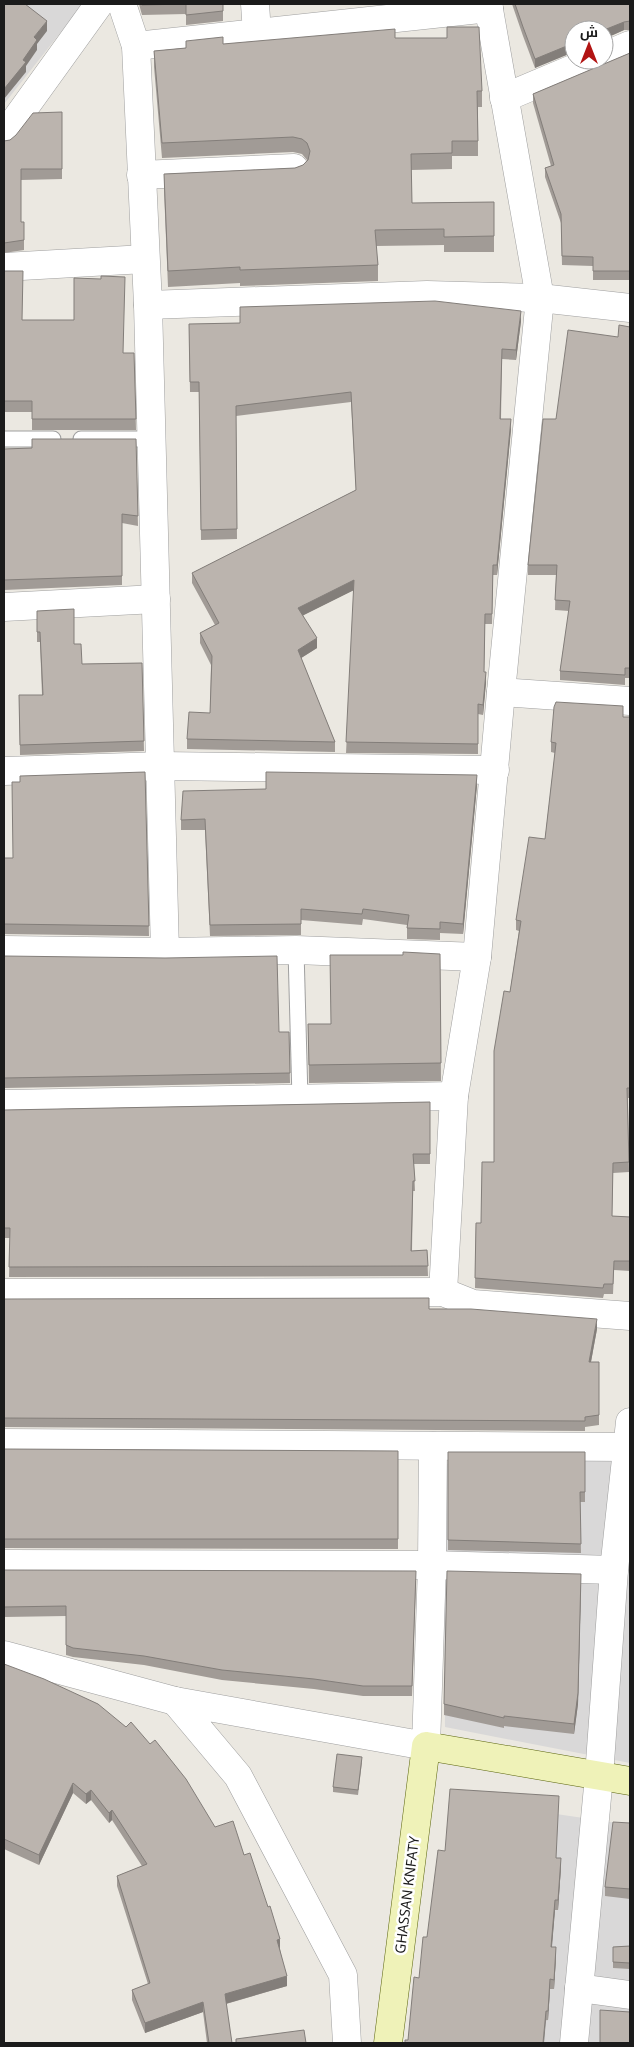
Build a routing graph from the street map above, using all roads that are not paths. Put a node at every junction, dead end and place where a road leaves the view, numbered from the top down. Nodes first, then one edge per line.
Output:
1 (99, 4) edge
2 (122, 4) edge
3 (255, 4) edge
4 (489, 6) edge
5 (406, 11) edge
6 (257, 33) junction
7 (630, 45) edge
8 (136, 46) junction
9 (614, 52) edge
10 (570, 70) edge
11 (504, 98) junction
12 (4, 136) edge
13 (294, 168) edge
14 (142, 175) junction
15 (145, 259) junction
16 (4, 267) edge
17 (540, 298) junction
18 (148, 305) junction
19 (630, 308) edge
20 (4, 439) edge
21 (152, 439) junction
22 (156, 598) junction
23 (4, 606) edge
24 (501, 692) junction
25 (630, 701) edge
26 (162, 766) junction
27 (495, 770) junction
28 (4, 772) edge
29 (4, 950) edge
30 (296, 950) junction
31 (165, 952) junction
32 (477, 957) junction
33 (454, 1096) junction
34 (300, 1099) junction
35 (4, 1104) edge
36 (443, 1292) junction
37 (4, 1293) edge
38 (630, 1316) edge
39 (629, 1435) edge
40 (4, 1443) edge
41 (433, 1446) junction
42 (620, 1556) edge
43 (4, 1564) edge
44 (432, 1565) junction
45 (4, 1655) edge
46 (175, 1700) junction
47 (426, 1746) junction
48 (599, 1776) junction
49 (630, 1781) edge
50 (579, 1988) junction
51 (630, 1996) edge
52 (347, 2043) edge
53 (388, 2043) edge
54 (574, 2043) edge

1 - 12 street
2 - 8 street
3 - 6 street
4 - 5 street
4 - 11 street
5 - 6 street
6 - 8 street
7 - 9 street
8 - 14 street
10 - 11 street
11 - 17 street
13 - 14 street
14 - 15 street
15 - 16 street
15 - 18 street
17 - 18 street
17 - 19 street
17 - 24 street
18 - 21 street
20 - 21 lane
21 - 22 street
22 - 23 street
22 - 26 street
24 - 25 street
24 - 27 street
26 - 27 street
26 - 28 street
26 - 31 street
27 - 32 street
29 - 31 street
30 - 31 street
30 - 32 street
30 - 34 lane
32 - 33 street
33 - 34 street
33 - 36 street
34 - 35 street
36 - 37 street
36 - 38 street
39 - 41 street
39 - 42 street
40 - 41 street
41 - 44 street
42 - 44 street
42 - 48 street
43 - 44 street
44 - 47 street
45 - 46 street
46 - 47 street
46 - 52 street
47 - 48 street
47 - 53 street, GHASSAN KNFATY
48 - 49 street
48 - 50 street
50 - 51 street
50 - 54 street

